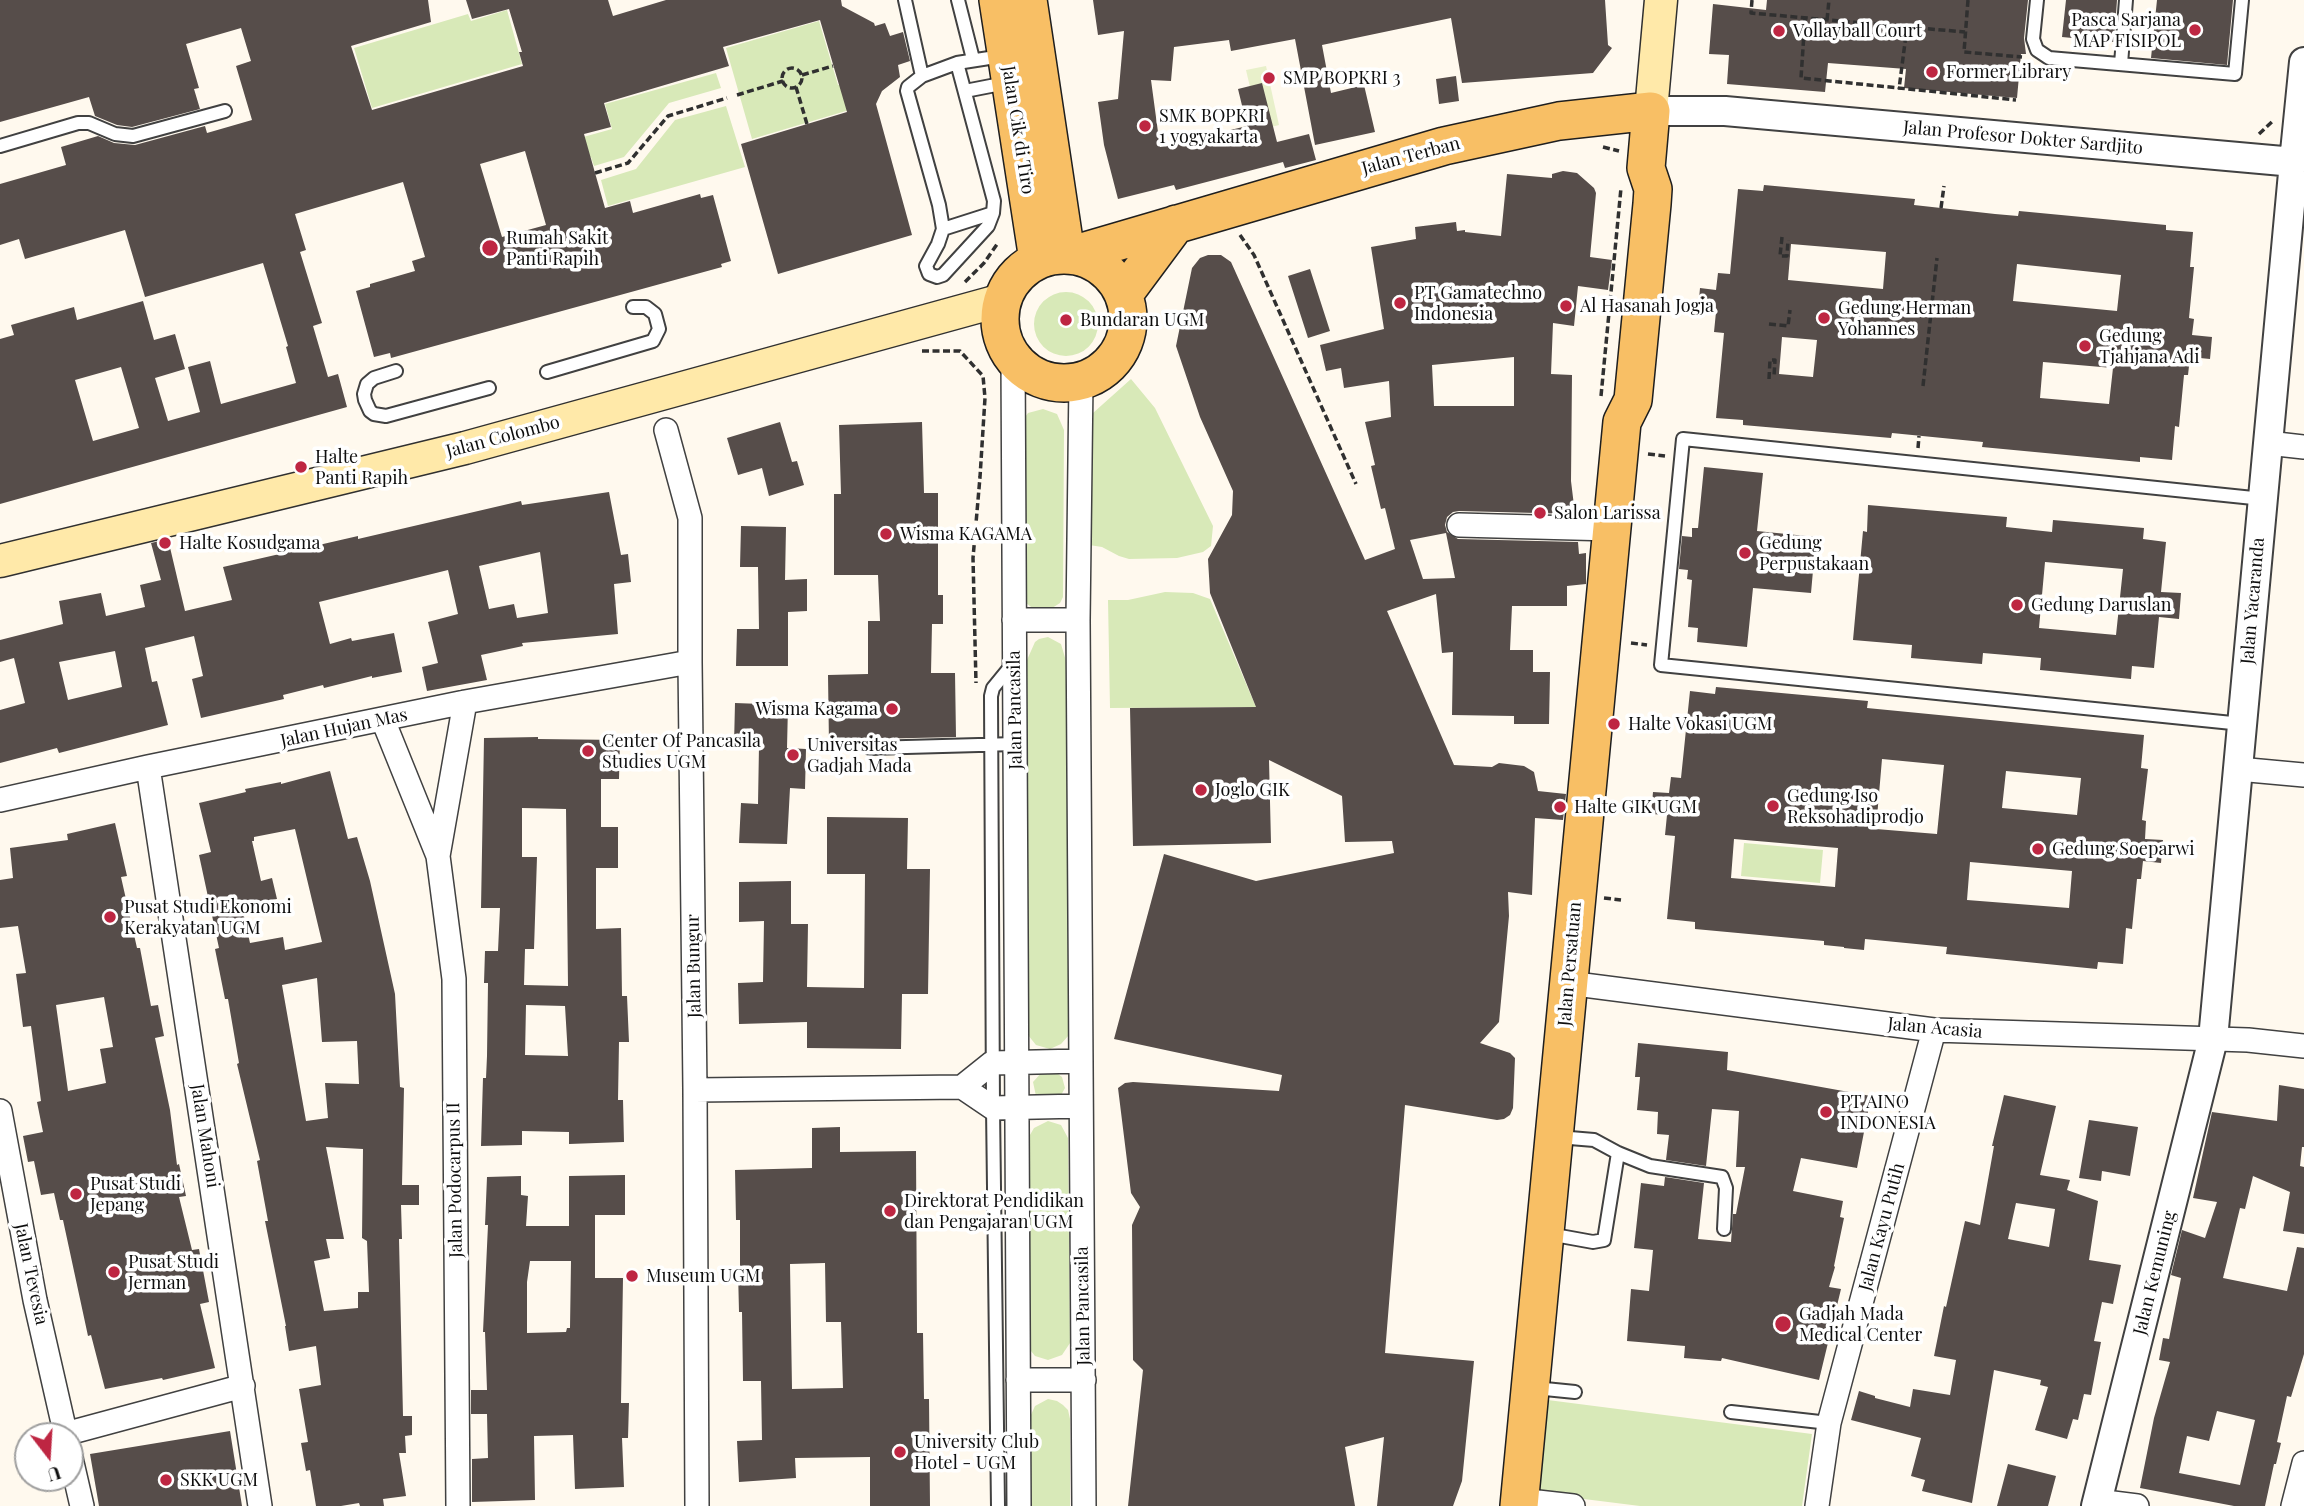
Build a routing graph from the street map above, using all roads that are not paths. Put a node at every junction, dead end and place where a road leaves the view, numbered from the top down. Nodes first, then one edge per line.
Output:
1 (905, 0) edge
2 (958, 0) edge
3 (998, 0) edge
4 (1028, 0) edge
5 (1661, 0) edge
6 (2037, 0) edge
7 (2126, 0) edge
8 (2242, 0) edge
9 (2304, 62) edge
10 (957, 63) junction
11 (2121, 64) junction
12 (997, 66) junction
13 (922, 76) junction
14 (965, 91) junction
15 (225, 111) dead end
16 (1651, 111) junction
17 (0, 146) edge
18 (2297, 175) edge
19 (993, 213) junction
20 (1176, 224) junction
21 (943, 229) junction
22 (1059, 256) junction
23 (1124, 294) junction
24 (1002, 300) junction
25 (633, 307) dead end
26 (1013, 357) junction
27 (396, 371) dead end
28 (547, 372) dead end
29 (1081, 381) junction
30 (489, 388) dead end
31 (666, 430) dead end
32 (2268, 443) junction
33 (2304, 447) edge
34 (2263, 499) junction
35 (1459, 525) dead end
36 (1612, 529) junction
37 (0, 561) edge
38 (1014, 620) junction
39 (1078, 620) junction
40 (1015, 656) junction
41 (690, 663) junction
42 (465, 702) junction
43 (383, 720) junction
44 (2242, 724) junction
45 (1016, 744) junction
46 (991, 745) junction
47 (870, 748) dead end
48 (148, 767) junction
49 (2238, 769) junction
50 (2304, 775) edge
51 (0, 800) edge
52 (438, 856) junction
53 (992, 869) junction
54 (1016, 869) junction
55 (1569, 983) junction
56 (1934, 1030) junction
57 (2213, 1040) junction
58 (2304, 1046) edge
59 (1081, 1061) junction
60 (1016, 1062) junction
61 (992, 1063) junction
62 (962, 1087) junction
63 (695, 1090) junction
64 (1081, 1106) junction
65 (993, 1108) junction
66 (1016, 1108) junction
67 (0, 1111) edge
68 (1555, 1136) junction
69 (1618, 1153) junction
70 (1724, 1229) dead end
71 (1546, 1233) junction
72 (1007, 1380) junction
73 (1084, 1380) junction
74 (243, 1386) junction
75 (1531, 1388) junction
76 (1575, 1392) dead end
77 (1731, 1412) dead end
78 (63, 1422) edge
79 (1829, 1423) junction
80 (84, 1436) edge
81 (2304, 1463) edge
82 (1520, 1503) edge
83 (2097, 1504) edge
84 (260, 1506) edge
85 (458, 1506) edge
86 (697, 1506) edge
87 (998, 1506) edge
88 (1019, 1506) edge
89 (1084, 1506) edge
90 (1573, 1506) edge
91 (1816, 1506) edge
92 (2137, 1506) edge
93 (2293, 1506) edge

1 - 13 lane
2 - 12 lane
3 - 12 main road, Jalan Cik di Tiro
4 - 22 main road, Jalan Cik di Tiro
5 - 16 main road
6 - 11 lane
7 - 11 lane
8 - 11 lane
9 - 18 street
10 - 12 lane
10 - 13 lane
10 - 14 lane
12 - 14 lane
12 - 22 main road, Jalan Cik di Tiro
13 - 21 lane
14 - 19 lane
15 - 17 lane
16 - 18 street, Jalan Profesor Dokter Sardjito
16 - 20 main road, Jalan Terban
16 - 36 main road, Jalan Persatuan
18 - 32 street, Jalan Yacaranda
19 - 21 lane
19 - 21 lane
20 - 22 main road, Jalan Terban
20 - 23 main road
22 - 23 main road
22 - 24 main road
23 - 29 main road
24 - 26 main road
24 - 37 main road, Jalan Colombo
25 - 28 lane
26 - 29 main road
26 - 38 street, Jalan Pancasila
27 - 30 lane
29 - 39 street, Jalan Pancasila
31 - 41 street, Jalan Bungur
32 - 33 street
32 - 34 street, Jalan Yacaranda
34 - 44 street, Jalan Yacaranda
34 - 44 lane
35 - 36 street
36 - 55 main road, Jalan Persatuan
38 - 39 street
38 - 40 street, Jalan Pancasila
39 - 59 street, Jalan Pancasila
40 - 45 street, Jalan Pancasila
40 - 46 lane
41 - 42 street, Jalan Hujan Mas
41 - 63 street, Jalan Bungur
42 - 43 street, Jalan Hujan Mas
42 - 52 street, Jalan Podocarpus II
43 - 48 street, Jalan Hujan Mas
43 - 52 street, Jalan Podocarpus II
44 - 49 street, Jalan Yacaranda
45 - 46 lane
45 - 54 street, Jalan Pancasila
46 - 47 lane
46 - 53 lane
48 - 51 street, Jalan Hujan Mas
48 - 74 street, Jalan Mahoni
49 - 50 street
49 - 57 street, Jalan Yacaranda
52 - 85 street, Jalan Podocarpus II
53 - 54 lane
53 - 61 lane
54 - 60 street, Jalan Pancasila
55 - 56 street, Jalan Acasia
55 - 68 main road, Jalan Persatuan
56 - 57 street, Jalan Acasia
56 - 79 street, Jalan Kayu Putih
57 - 58 street, Jalan Acasia
57 - 83 street, Jalan Kemuning
59 - 60 street
59 - 64 street, Jalan Pancasila
60 - 61 street
60 - 66 street, Jalan Pancasila
61 - 62 street
61 - 65 lane
62 - 63 street
62 - 65 street
63 - 86 street, Jalan Bungur
64 - 66 street
64 - 73 street, Jalan Pancasila
65 - 66 street
65 - 72 lane
66 - 72 street, Jalan Pancasila
67 - 78 street, Jalan Tevesia
68 - 69 lane
68 - 71 main road, Jalan Persatuan
69 - 70 lane
69 - 71 lane
71 - 75 main road, Jalan Persatuan
72 - 73 street
72 - 87 lane
72 - 88 street, Jalan Pancasila
73 - 89 street, Jalan Pancasila
74 - 80 street
74 - 84 street, Jalan Mahoni
75 - 76 lane
75 - 82 main road, Jalan Persatuan
77 - 79 lane
79 - 91 street, Jalan Kayu Putih
81 - 93 street
82 - 90 street
83 - 92 street

